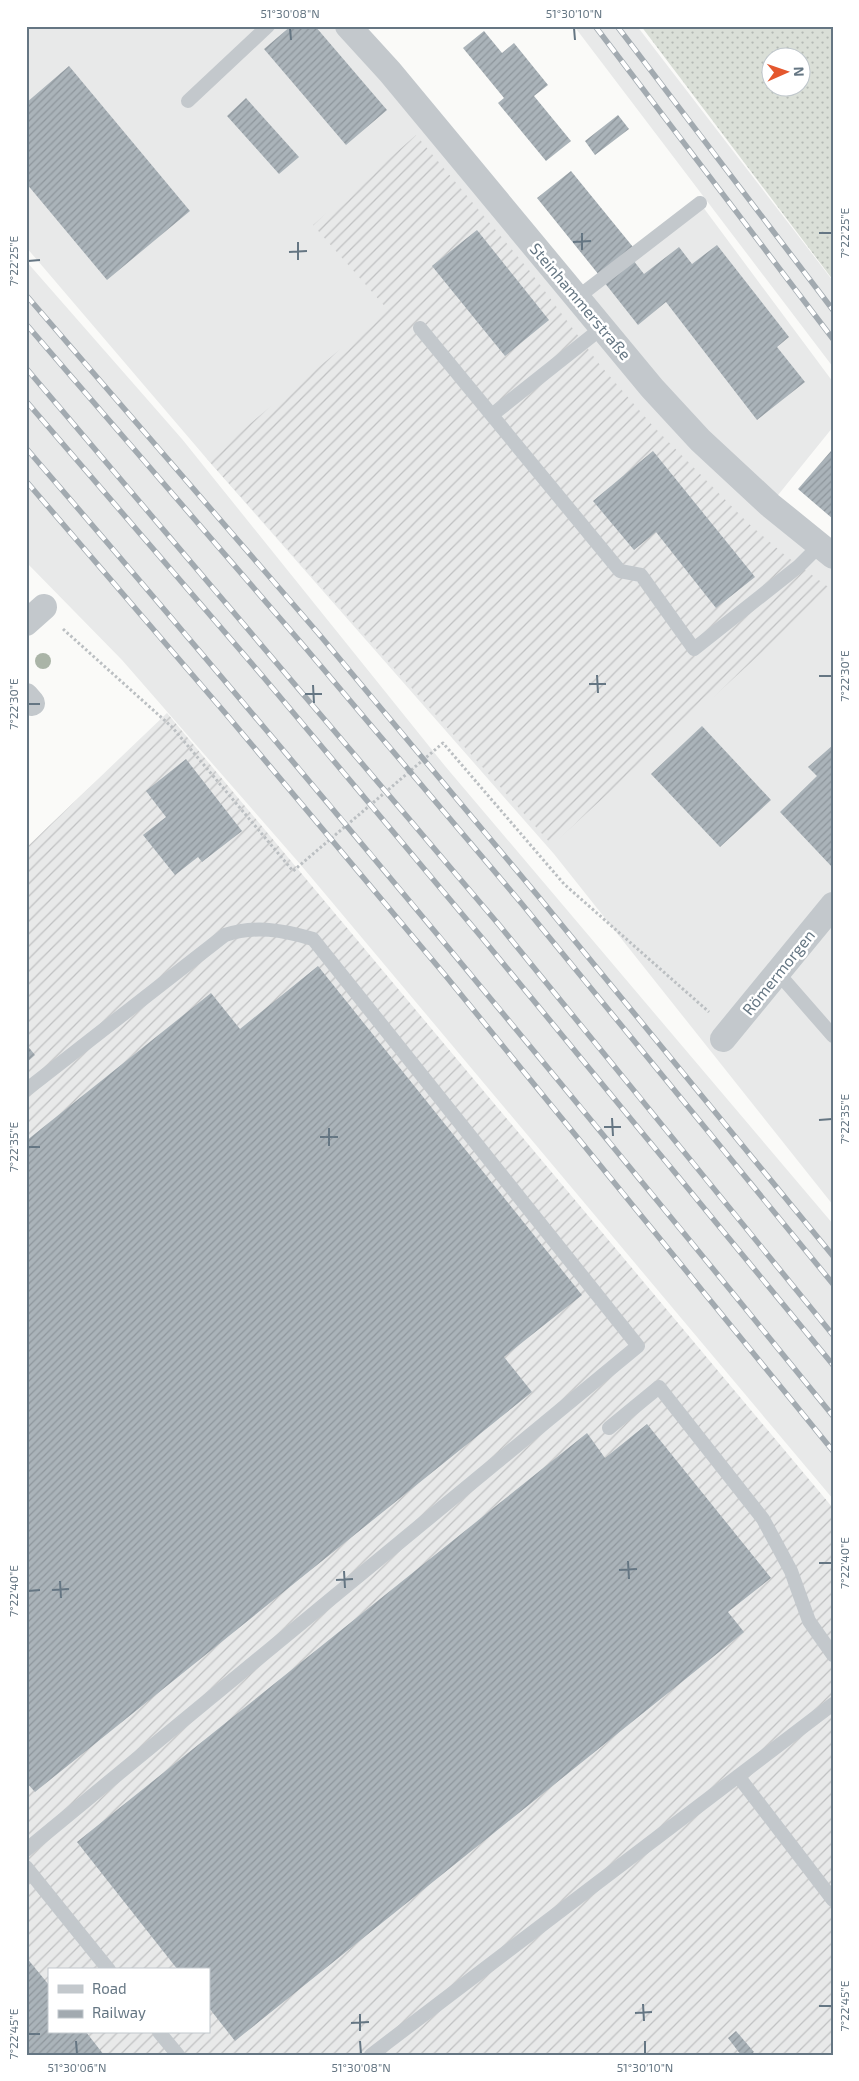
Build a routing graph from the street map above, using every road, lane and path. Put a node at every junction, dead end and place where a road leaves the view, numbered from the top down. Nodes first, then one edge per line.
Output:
1 (268, 26) edge
2 (348, 26) edge
3 (188, 100) dead end
4 (700, 203) dead end
5 (578, 297) junction
6 (603, 327) junction
7 (420, 328) dead end
8 (492, 415) junction
9 (826, 551) edge
10 (35, 615) edge
11 (833, 905) edge
12 (778, 973) junction
13 (687, 994) dead end
14 (833, 1036) edge
15 (723, 1039) dead end
16 (26, 1090) edge
17 (608, 1428) dead end
18 (833, 1655) edge
19 (833, 1704) edge
20 (738, 1776) junction
21 (26, 1850) edge
22 (26, 1867) edge
23 (833, 1900) edge
24 (107, 1968) edge
25 (162, 2034) edge
26 (178, 2055) edge
27 (371, 2055) edge

1 - 3 lane
2 - 5 street, Steinhammerstraße
4 - 5 lane
5 - 6 street, Steinhammerstraße
6 - 8 lane
6 - 9 street, Steinhammerstraße
7 - 8 lane
8 - 9 lane
10 - 13 path
11 - 12 street, Römermorgen
12 - 14 lane
12 - 15 street, Römermorgen
16 - 21 lane
17 - 18 lane
19 - 20 lane
20 - 23 lane
20 - 27 lane
22 - 24 lane
25 - 26 lane

